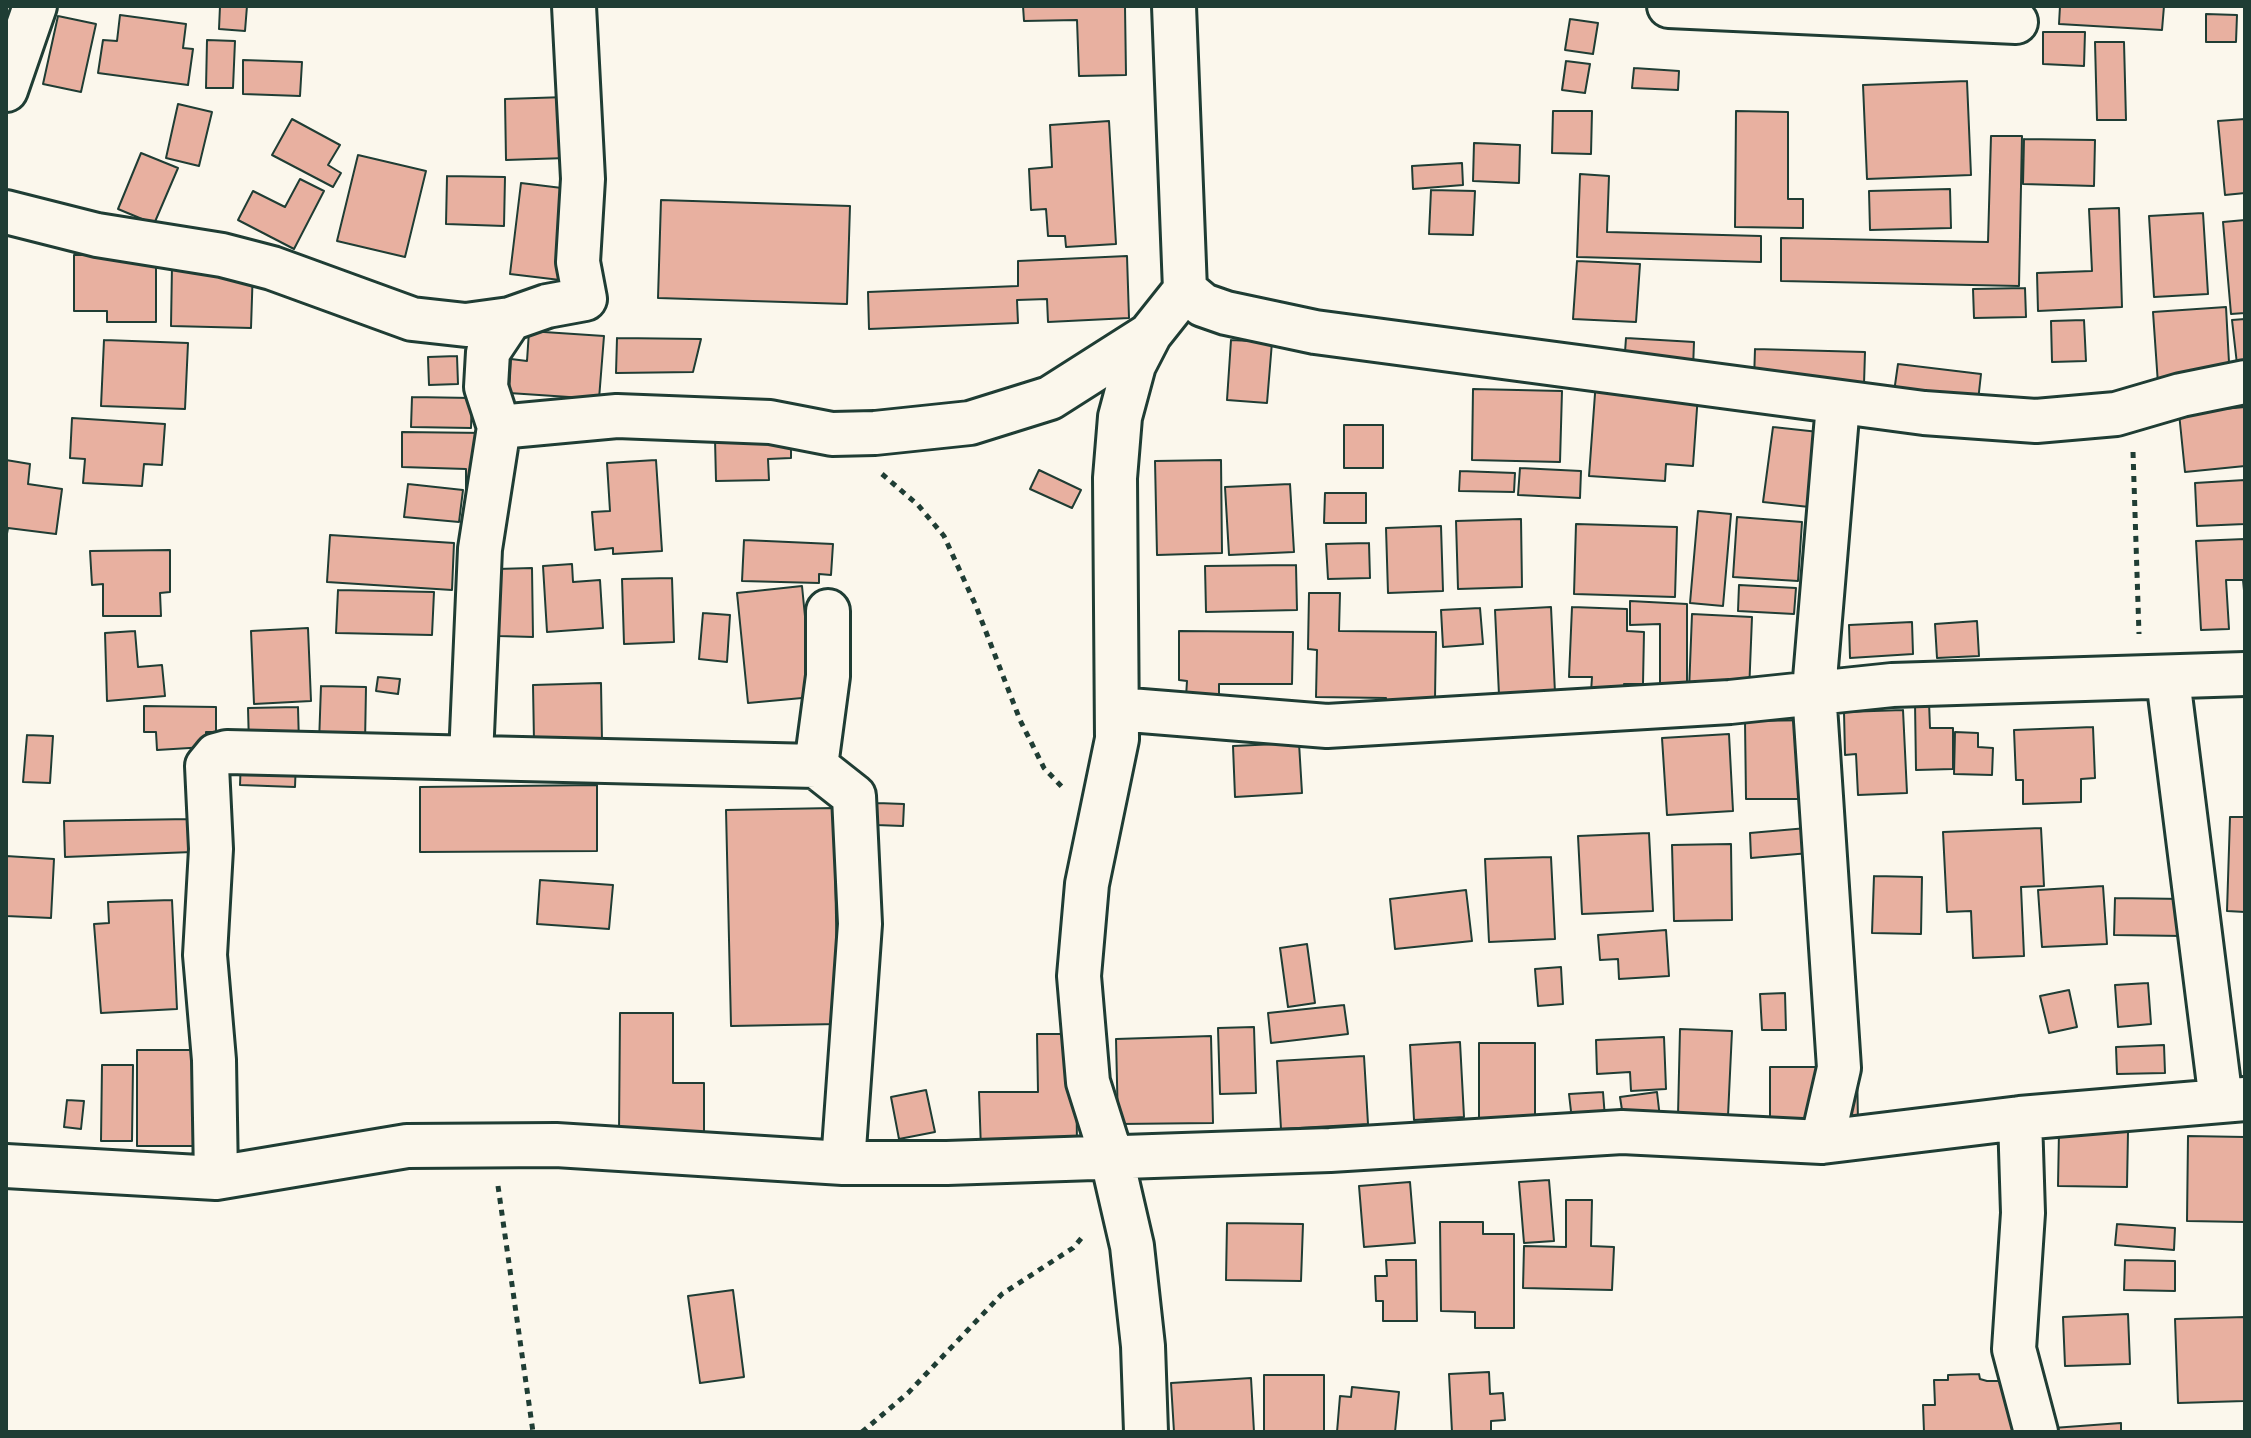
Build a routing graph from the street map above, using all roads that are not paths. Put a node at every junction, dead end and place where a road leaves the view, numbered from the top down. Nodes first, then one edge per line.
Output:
1 (35, 6) edge
2 (574, 6) edge
3 (1174, 6) edge
4 (1669, 6) edge
5 (2016, 22) dead end
6 (6, 90) edge
7 (6, 212) edge
8 (1185, 290) junction
9 (510, 319) junction
10 (1150, 334) junction
11 (2245, 382) edge
12 (1838, 404) junction
13 (499, 427) junction
14 (828, 611) dead end
15 (2245, 674) edge
16 (2154, 678) junction
17 (1814, 691) junction
18 (1117, 709) junction
19 (471, 757) junction
20 (816, 766) junction
21 (2233, 1100) edge
22 (2020, 1118) junction
23 (1822, 1142) junction
24 (843, 1163) junction
25 (6, 1166) edge
26 (1116, 1174) junction
27 (216, 1178) junction
28 (1146, 1432) edge
29 (2036, 1432) edge

1 - 6 street
2 - 9 street
3 - 8 street
4 - 5 street
7 - 9 street
8 - 10 street
8 - 12 street
9 - 13 street
10 - 13 street
10 - 18 street
11 - 12 street
12 - 17 street
13 - 19 street
14 - 20 street
15 - 16 street
16 - 17 street
16 - 21 street
17 - 18 street
17 - 23 street
18 - 26 street
19 - 20 street
19 - 27 street
20 - 24 street
21 - 22 street
22 - 23 street
22 - 29 street
23 - 26 street
24 - 26 street
24 - 27 street
25 - 27 street
26 - 28 street

